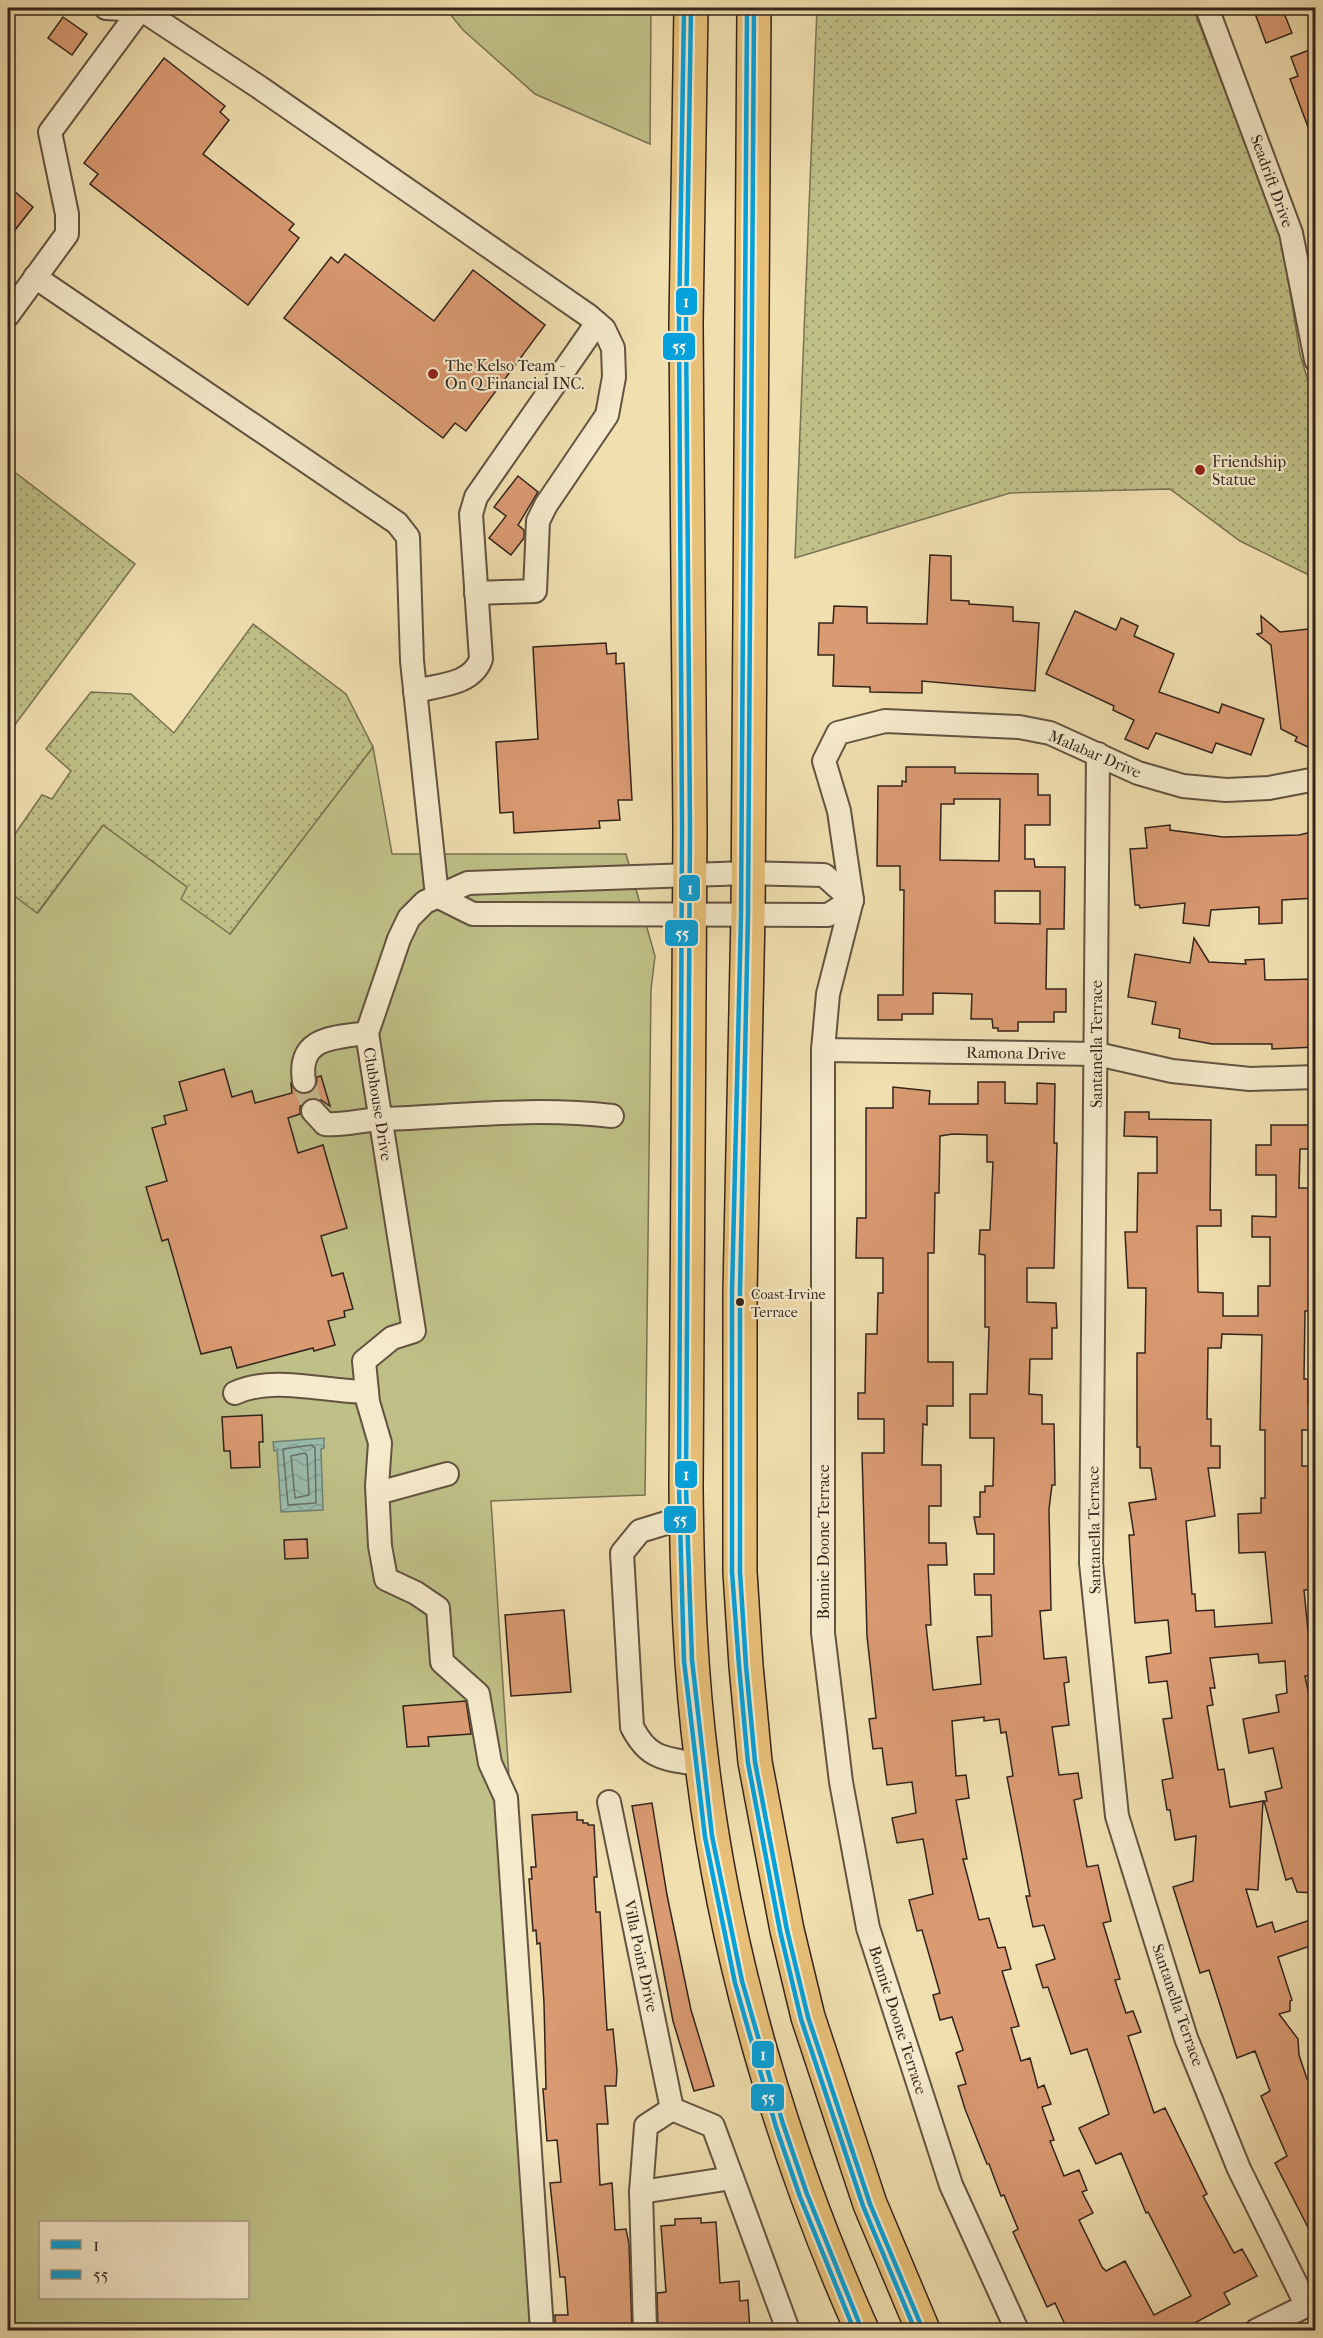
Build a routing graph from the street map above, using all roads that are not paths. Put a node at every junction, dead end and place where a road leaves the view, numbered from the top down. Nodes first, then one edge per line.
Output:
1 (106, 8) edge
2 (691, 8) edge
3 (754, 8) edge
4 (1207, 8) edge
5 (140, 9) edge
6 (35, 277) junction
7 (8, 315) edge
8 (597, 323) junction
9 (1314, 349) edge
10 (476, 593) junction
11 (415, 691) junction
12 (838, 733) joint
13 (1098, 754) junction
14 (1316, 779) edge
15 (747, 873) junction
16 (690, 875) junction
17 (437, 896) junction
18 (852, 900) junction
19 (690, 915) junction
20 (748, 915) junction
21 (367, 1033) junction
22 (823, 1050) junction
23 (1097, 1054) junction
24 (1316, 1077) edge
25 (304, 1081) tunnel mouth
26 (313, 1111) tunnel mouth
27 (612, 1116) dead end
28 (382, 1119) junction
29 (367, 1392) junction
30 (235, 1394) dead end
31 (447, 1474) dead end
32 (378, 1493) junction
33 (686, 1517) junction
34 (702, 1765) junction
35 (609, 1802) dead end
36 (672, 2109) junction
37 (732, 2178) junction
38 (641, 2192) junction
39 (1311, 2303) edge
40 (542, 2331) edge
41 (645, 2331) edge
42 (788, 2331) edge
43 (862, 2331) edge
44 (923, 2331) edge
45 (1017, 2331) edge
46 (1257, 2331) edge

1 - 5 street
2 - 16 highway
3 - 15 highway
4 - 9 street, Seadrift Drive
5 - 6 street
5 - 8 street
6 - 7 street
6 - 11 street
8 - 10 street
8 - 10 street
10 - 11 street
11 - 17 street
12 - 13 street, Malabar Drive
12 - 18 street, Bonnie Doone Terrace
13 - 14 street, Malabar Drive
13 - 23 street, Santanella Terrace
15 - 16 street, Clubhouse Drive
15 - 18 street, Clubhouse Drive
15 - 20 highway
16 - 17 street, Clubhouse Drive
16 - 19 highway
17 - 19 street
17 - 21 street, Clubhouse Drive
18 - 20 street
18 - 22 street, Bonnie Doone Terrace
19 - 20 street
19 - 33 highway
20 - 44 highway
21 - 25 street
21 - 28 street, Clubhouse Drive
22 - 23 street, Ramona Drive
22 - 45 street, Bonnie Doone Terrace
23 - 24 street, Ramona Drive
23 - 39 street, Santanella Terrace
26 - 28 street
27 - 28 street
28 - 29 street, Clubhouse Drive
29 - 30 street
29 - 32 street
31 - 32 street
32 - 40 street
33 - 34 highway
33 - 34 street
34 - 43 highway
35 - 36 street, Villa Point Drive
36 - 37 street
36 - 38 street
37 - 38 street
37 - 42 street
38 - 41 street
39 - 46 street

